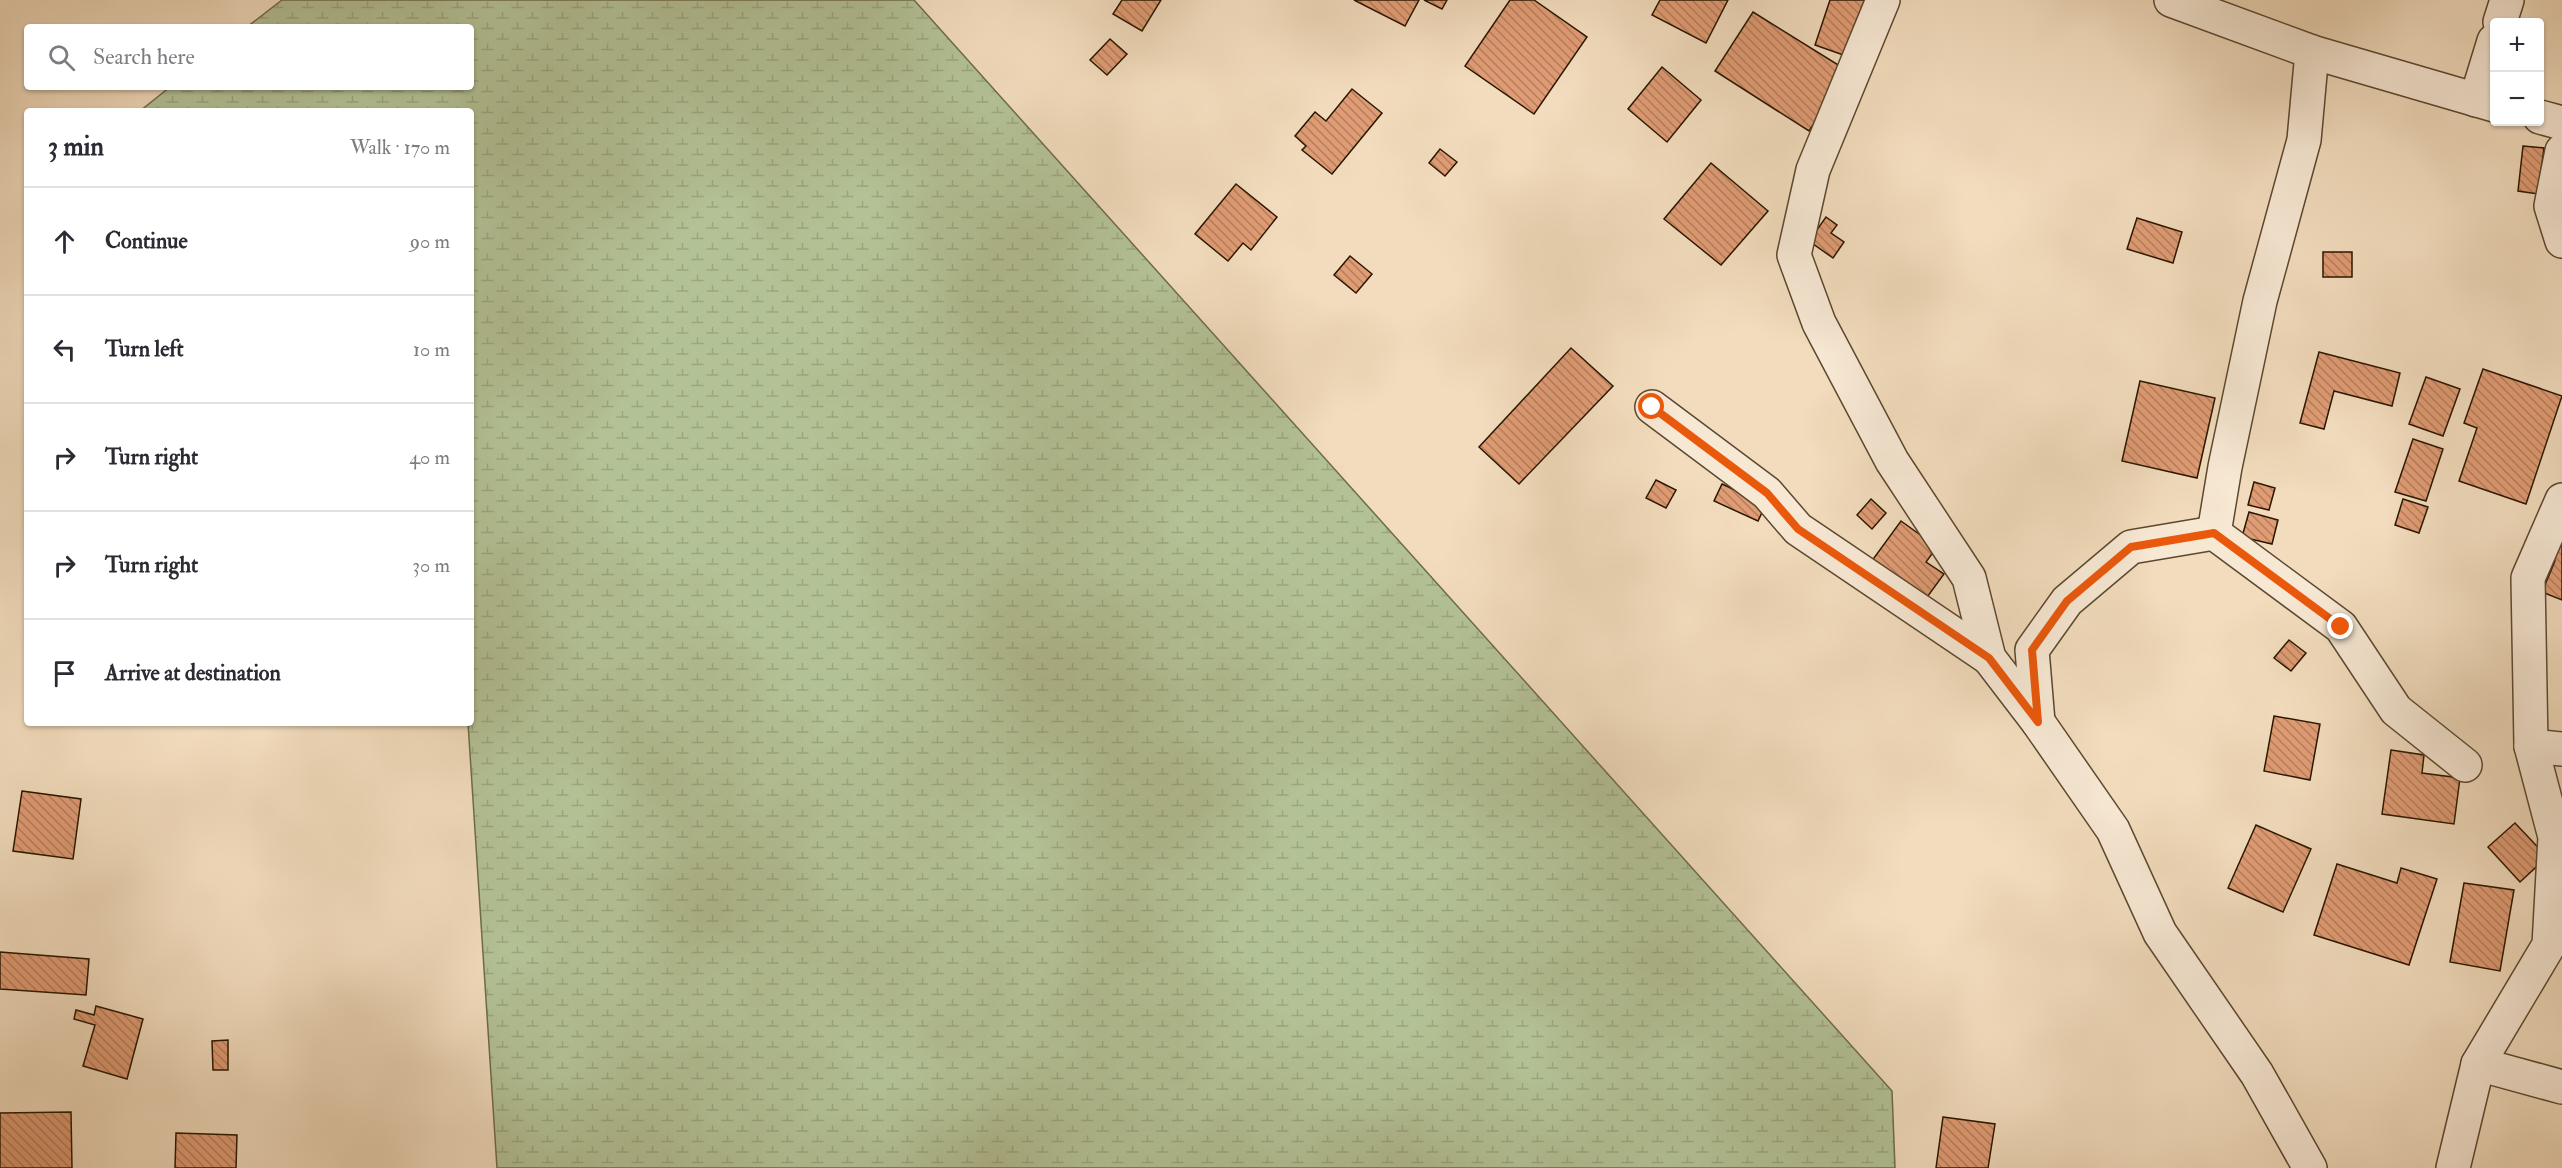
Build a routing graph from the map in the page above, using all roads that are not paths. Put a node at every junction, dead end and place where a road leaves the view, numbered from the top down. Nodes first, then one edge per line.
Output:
1 (1883, 0) edge
2 (2171, 0) edge
3 (2507, 0) edge
4 (2501, 18) edge
5 (2312, 52) junction
6 (2490, 72) edge
7 (2486, 102) edge
8 (2544, 118) edge
9 (2562, 123) edge
10 (2562, 151) edge
11 (2562, 241) edge
12 (1652, 407) dead end
13 (2562, 501) edge
14 (2214, 533) junction
15 (1989, 658) junction
16 (2038, 722) junction
17 (2546, 748) edge
18 (2465, 765) dead end
19 (2478, 1064) junction
20 (2562, 1087) edge
21 (2310, 1168) edge
22 (2453, 1168) edge

1 - 15 street
2 - 5 street
3 - 4 street
5 - 7 street
5 - 14 street
6 - 7 street
8 - 9 street
10 - 11 street
12 - 15 street
13 - 17 street
14 - 16 street
14 - 18 street
15 - 16 street
16 - 21 street
17 - 19 street
19 - 20 street
19 - 22 street

